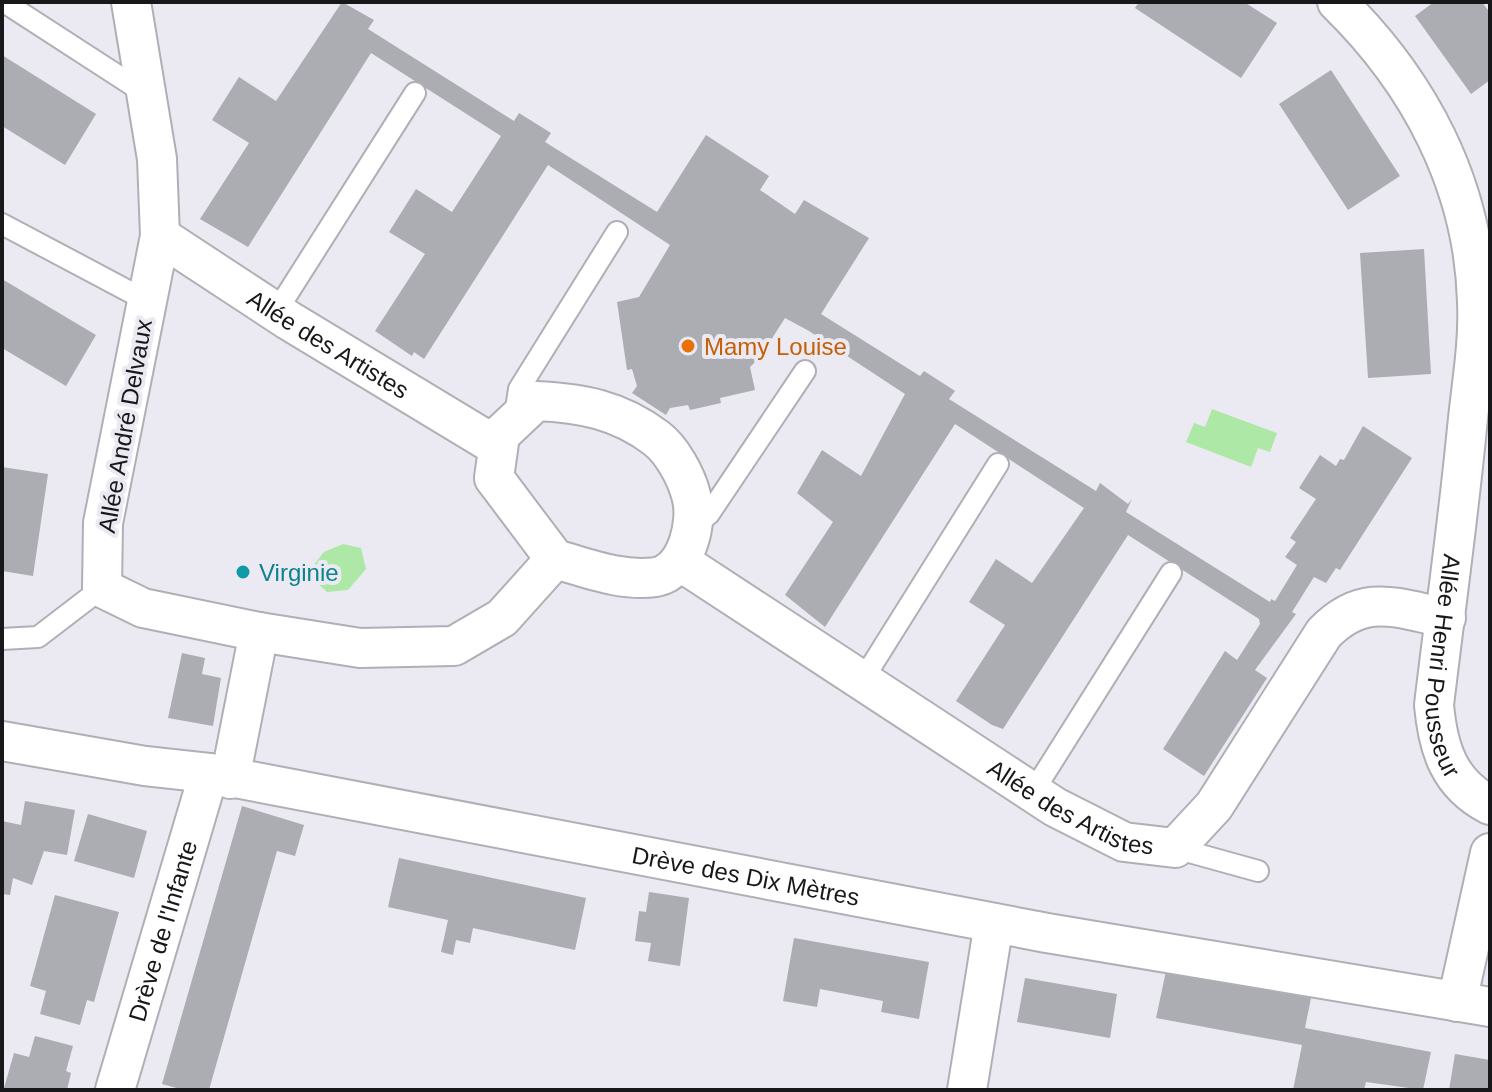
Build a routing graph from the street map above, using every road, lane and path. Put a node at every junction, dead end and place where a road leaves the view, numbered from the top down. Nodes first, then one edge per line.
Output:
1 (4, 2) edge
2 (131, 2) edge
3 (1337, 2) edge
4 (143, 92) junction
5 (415, 93) dead end
6 (2, 224) edge
7 (617, 232) dead end
8 (160, 236) junction
9 (147, 301) junction
10 (276, 312) junction
11 (805, 371) dead end
12 (506, 434) junction
13 (998, 464) dead end
14 (1475, 509) edge
15 (686, 545) junction
16 (555, 559) junction
17 (1171, 573) dead end
18 (102, 588) junction
19 (1446, 618) junction
20 (259, 632) junction
21 (2, 639) edge
22 (862, 681) junction
23 (2, 741) edge
24 (220, 776) junction
25 (1033, 792) junction
26 (1490, 805) edge
27 (1175, 848) junction
28 (1490, 853) edge
29 (1258, 871) dead end
30 (994, 923) junction
31 (1474, 1004) edge
32 (115, 1090) edge
33 (967, 1090) edge

1 - 4 lane
2 - 4 street, Allée André Delvaux
3 - 14 street, Allée Henri Pousseur
4 - 8 street, Allée André Delvaux
5 - 10 lane
6 - 9 lane
7 - 12 lane
8 - 9 street, Allée André Delvaux
8 - 10 street, Allée des Artistes
9 - 18 street, Allée André Delvaux
10 - 12 street, Allée des Artistes
11 - 15 lane
12 - 15 street
12 - 16 street
13 - 22 lane
14 - 19 street, Allée Henri Pousseur
15 - 16 street
15 - 22 street, Allée des Artistes
16 - 20 street
17 - 25 lane
18 - 20 street
18 - 21 lane
19 - 26 street, Allée Henri Pousseur
19 - 27 street, Allée des Artistes
20 - 24 street
22 - 25 street, Allée des Artistes
23 - 24 street, Drève des Dix Mètres
24 - 30 street, Drève des Dix Mètres
24 - 32 street, Drève de l'Infante
25 - 27 street, Allée des Artistes
27 - 29 lane
28 - 31 street
30 - 31 street, Drève des Dix Mètres
30 - 33 street

